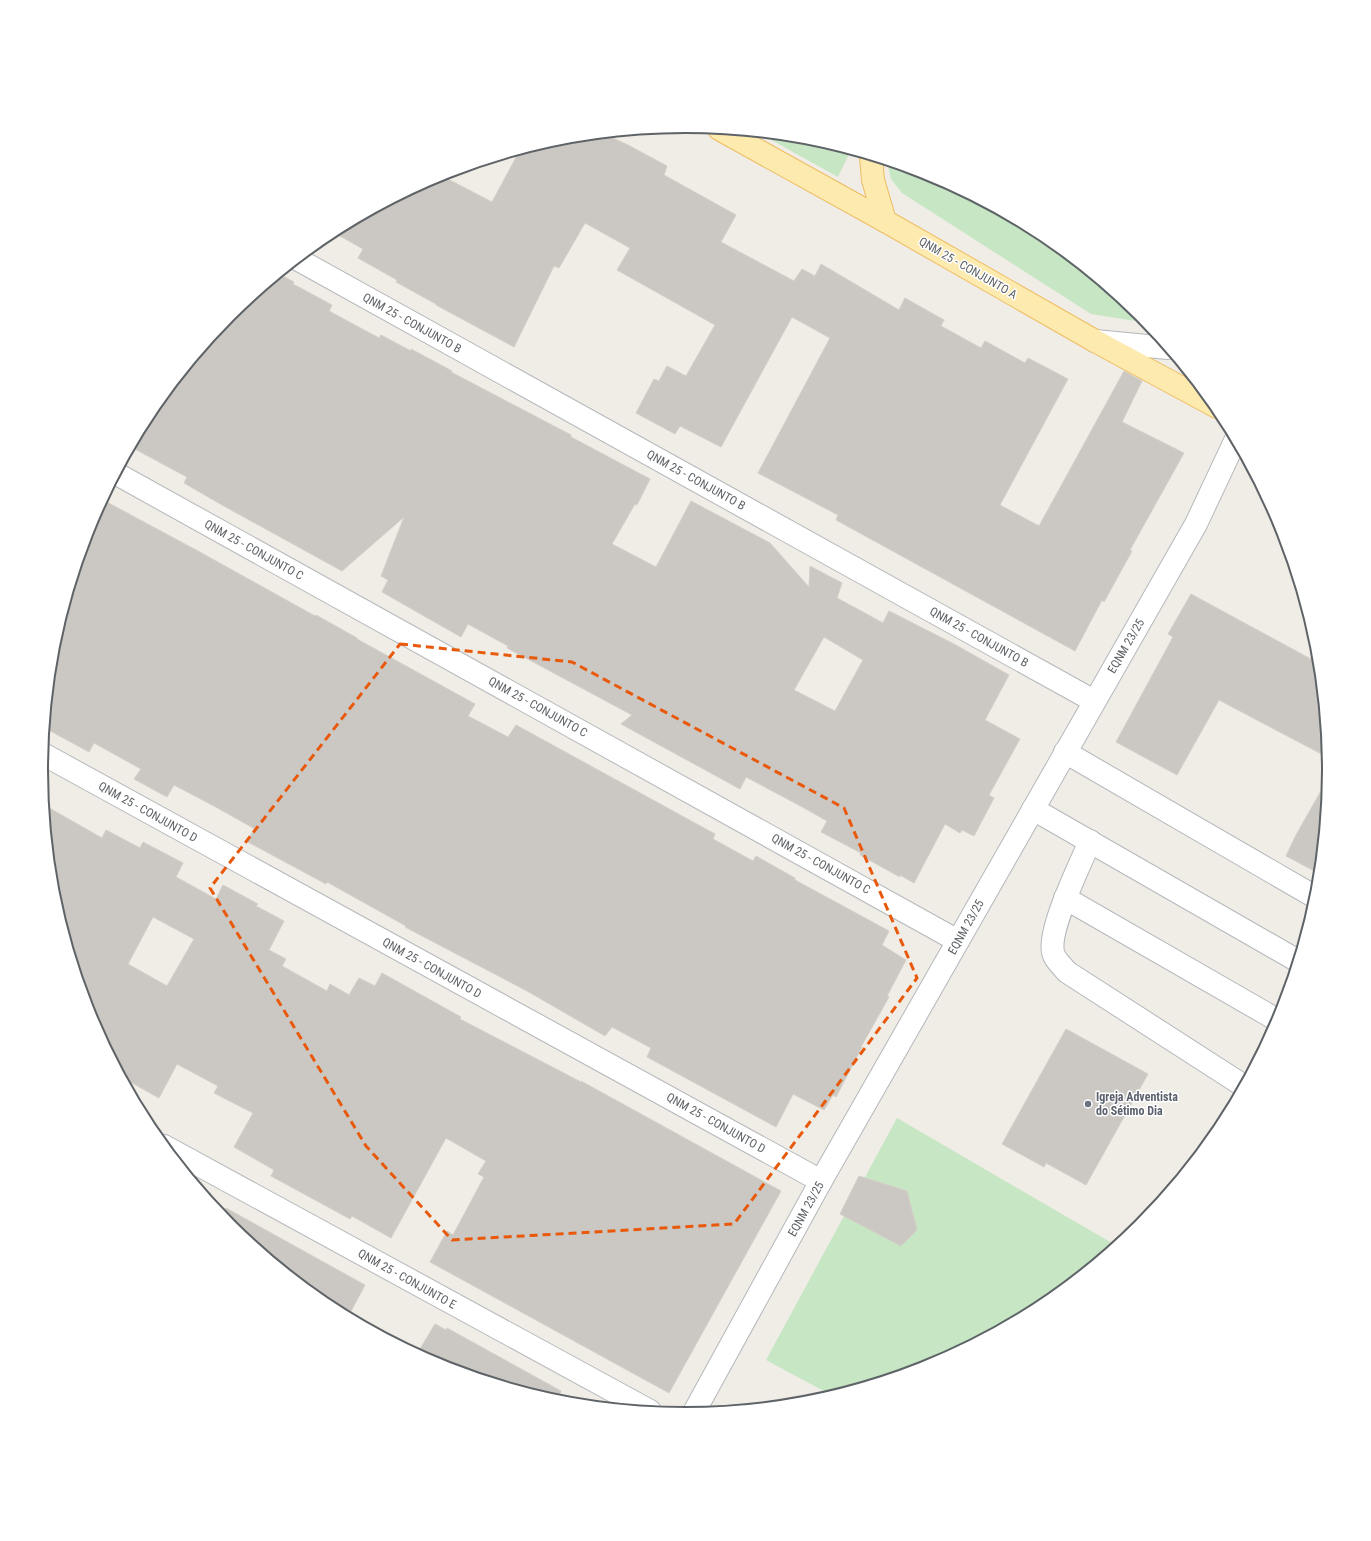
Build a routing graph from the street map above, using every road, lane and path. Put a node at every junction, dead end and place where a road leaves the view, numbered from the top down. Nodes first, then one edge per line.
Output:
1 (728, 134) edge
2 (871, 161) edge
3 (885, 221) junction
4 (302, 262) edge
5 (1094, 341) junction
6 (1163, 347) edge
7 (1204, 400) edge
8 (1233, 444) edge
9 (121, 476) edge
10 (1094, 701) junction
11 (1065, 752) junction
12 (48, 757) edge
13 (1033, 809) junction
14 (1090, 841) junction
15 (1311, 895) edge
16 (1065, 898) junction
17 (958, 941) junction
18 (1294, 959) edge
19 (1273, 1017) edge
20 (1241, 1084) edge
21 (175, 1152) edge
22 (821, 1181) junction
23 (640, 1407) edge
24 (696, 1408) edge

1 - 3 main road, QNM 25 - CONJUNTO A
2 - 3 main road
3 - 5 main road, QNM 25 - CONJUNTO A
4 - 10 street, QNM 25 - CONJUNTO B
5 - 6 street
5 - 7 main road, QNM 25 - CONJUNTO A
8 - 10 street, EQNM 23/25
9 - 17 street, QNM 25 - CONJUNTO C
10 - 11 street, EQNM 23/25
11 - 13 street, EQNM 23/25
11 - 15 street
12 - 22 street, QNM 25 - CONJUNTO D
13 - 14 street
13 - 17 street, EQNM 23/25
14 - 16 street
14 - 18 street
16 - 19 street
16 - 20 street
17 - 22 street, EQNM 23/25
21 - 23 street, QNM 25 - CONJUNTO E
22 - 24 street, EQNM 23/25

